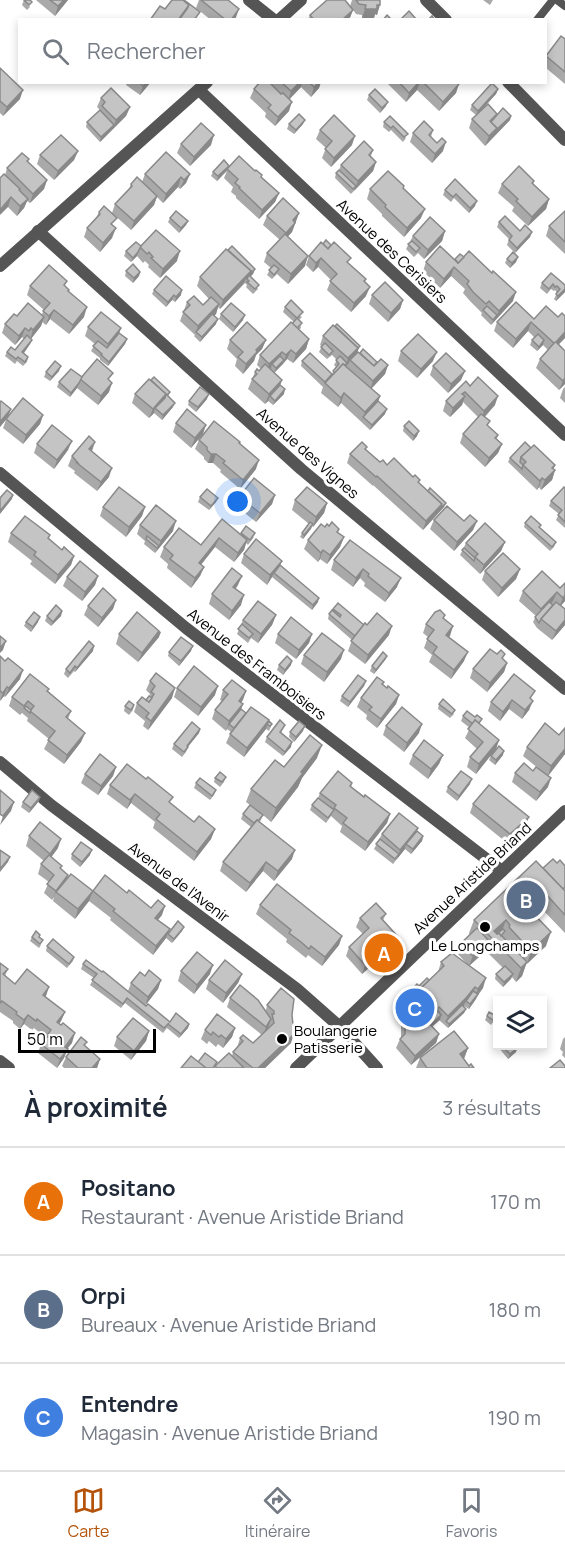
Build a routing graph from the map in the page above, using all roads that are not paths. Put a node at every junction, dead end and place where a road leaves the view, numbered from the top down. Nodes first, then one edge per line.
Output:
1 (249, 0) edge
2 (301, 0) edge
3 (426, 0) edge
4 (555, 0) edge
5 (565, 6) edge
6 (272, 18) edge
7 (281, 18) edge
8 (444, 18) edge
9 (539, 18) edge
10 (510, 84) edge
11 (203, 86) edge
12 (565, 140) edge
13 (38, 231) junction
14 (0, 266) edge
15 (565, 435) edge
16 (0, 473) edge
17 (565, 689) edge
18 (0, 762) edge
19 (565, 811) edge
20 (502, 871) junction
21 (340, 1027) junction
22 (0, 1061) edge
23 (9, 1068) edge
24 (296, 1068) edge
25 (376, 1068) edge

1 - 6 street
2 - 7 street
3 - 8 street
4 - 5 lane
4 - 9 lane
10 - 12 street
11 - 13 street
11 - 15 street, Avenue des Cerisiers
13 - 14 street
13 - 17 street, Avenue des Vignes
16 - 20 street, Avenue des Framboisiers
18 - 21 street, Avenue de l'Avenir
19 - 20 street, Avenue Aristide Briand
20 - 21 street, Avenue Aristide Briand
21 - 24 street, Avenue Aristide Briand
21 - 25 street, Avenue de l'Avenir
22 - 23 street

